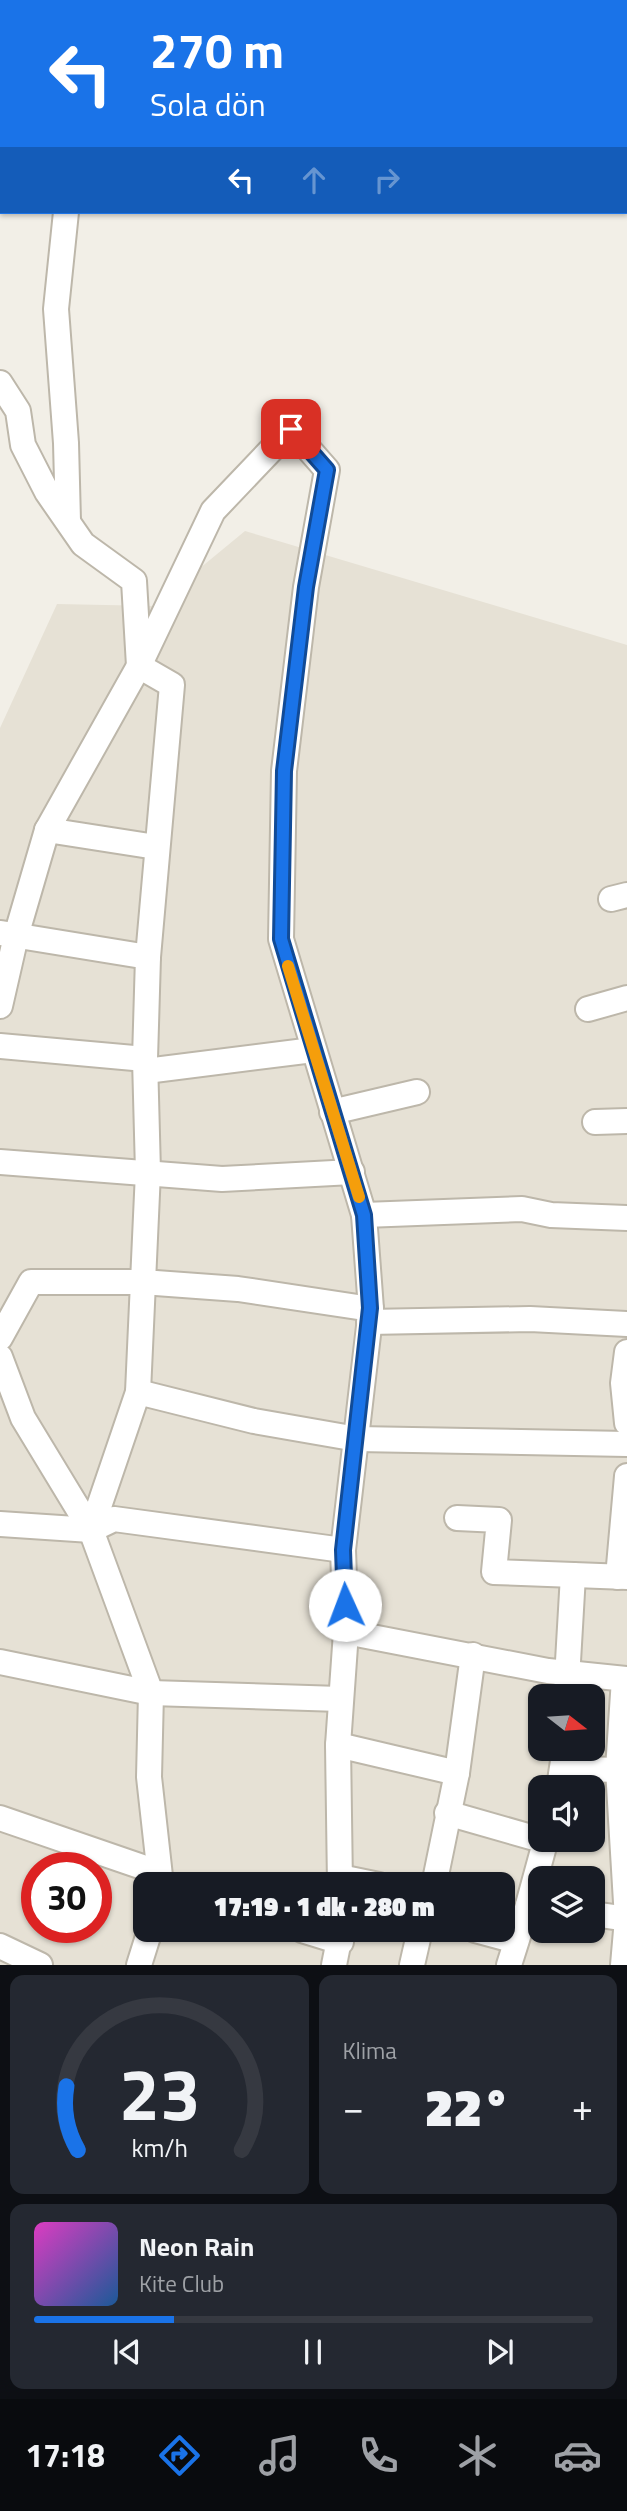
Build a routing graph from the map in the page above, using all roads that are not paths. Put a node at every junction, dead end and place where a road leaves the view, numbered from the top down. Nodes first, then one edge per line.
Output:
1 (66, 214) edge
2 (0, 383) edge
3 (68, 522) junction
4 (139, 666) junction
5 (47, 830) junction
6 (156, 847) junction
7 (8, 934) edge
8 (148, 957) junction
9 (627, 998) edge
10 (0, 1006) edge
11 (588, 1009) dead end
12 (0, 1046) edge
13 (313, 1050) junction
14 (146, 1065) junction
15 (418, 1092) dead end
16 (332, 1112) junction
17 (627, 1121) edge
18 (595, 1122) dead end
19 (0, 1162) edge
20 (148, 1171) junction
21 (352, 1172) junction
22 (364, 1215) junction
23 (627, 1218) edge
24 (142, 1282) junction
25 (370, 1315) junction
26 (627, 1324) edge
27 (0, 1338) edge
28 (627, 1352) edge
29 (0, 1357) edge
30 (138, 1392) junction
31 (11, 1416) edge
32 (627, 1423) edge
33 (357, 1439) junction
34 (627, 1444) edge
35 (627, 1476) edge
36 (457, 1518) dead end
37 (0, 1524) edge
38 (91, 1530) junction
39 (343, 1550) junction
40 (573, 1575) junction
41 (623, 1577) edge
42 (346, 1632) junction
43 (473, 1655) junction
44 (0, 1662) edge
45 (625, 1679) edge
46 (566, 1684) edge
47 (151, 1693) junction
48 (340, 1699) junction
49 (338, 1745) junction
50 (563, 1768) edge
51 (623, 1770) edge
52 (457, 1773) junction
53 (447, 1813) junction
54 (0, 1818) edge
55 (528, 1835) edge
56 (625, 1864) edge
57 (143, 1872) edge
58 (158, 1872) edge
59 (340, 1872) edge
60 (436, 1872) edge
61 (605, 1916) edge
62 (528, 1917) edge
63 (627, 1919) edge
64 (516, 1941) joint
65 (146, 1942) edge
66 (417, 1942) edge
67 (0, 1946) edge
68 (40, 1965) edge
69 (139, 1965) edge
70 (412, 1965) edge
71 (509, 1965) edge
72 (624, 1965) edge

1 - 3 street
2 - 3 street
3 - 4 street
4 - 5 street
4 - 6 street
4 - 13 street
5 - 6 street
5 - 7 street
6 - 8 street
7 - 8 street
7 - 10 street
8 - 14 street
9 - 11 street
12 - 14 street
13 - 14 street
13 - 16 street
14 - 20 street
15 - 16 street
16 - 21 street
17 - 18 street
19 - 20 street
20 - 21 street
20 - 24 street
21 - 22 street
22 - 23 street
22 - 25 street
24 - 25 street
24 - 27 street
24 - 30 street
25 - 26 street
25 - 33 street
28 - 32 street
29 - 31 street
30 - 33 street
30 - 38 street
31 - 38 street
33 - 34 street
33 - 39 street
35 - 41 street
36 - 40 street
37 - 38 street
38 - 39 street
38 - 47 street
39 - 42 street
40 - 41 street
40 - 46 street
42 - 43 street
42 - 48 street
43 - 46 street
43 - 52 street
44 - 47 street
45 - 46 street
45 - 51 street
47 - 48 street
47 - 58 street
48 - 49 street
49 - 52 street
49 - 59 street
50 - 51 street
51 - 56 street
52 - 53 street
53 - 55 street
53 - 60 street
54 - 57 street
56 - 63 street
61 - 63 street
62 - 64 street
63 - 72 street
64 - 71 street
65 - 69 street
66 - 70 street
67 - 68 street

